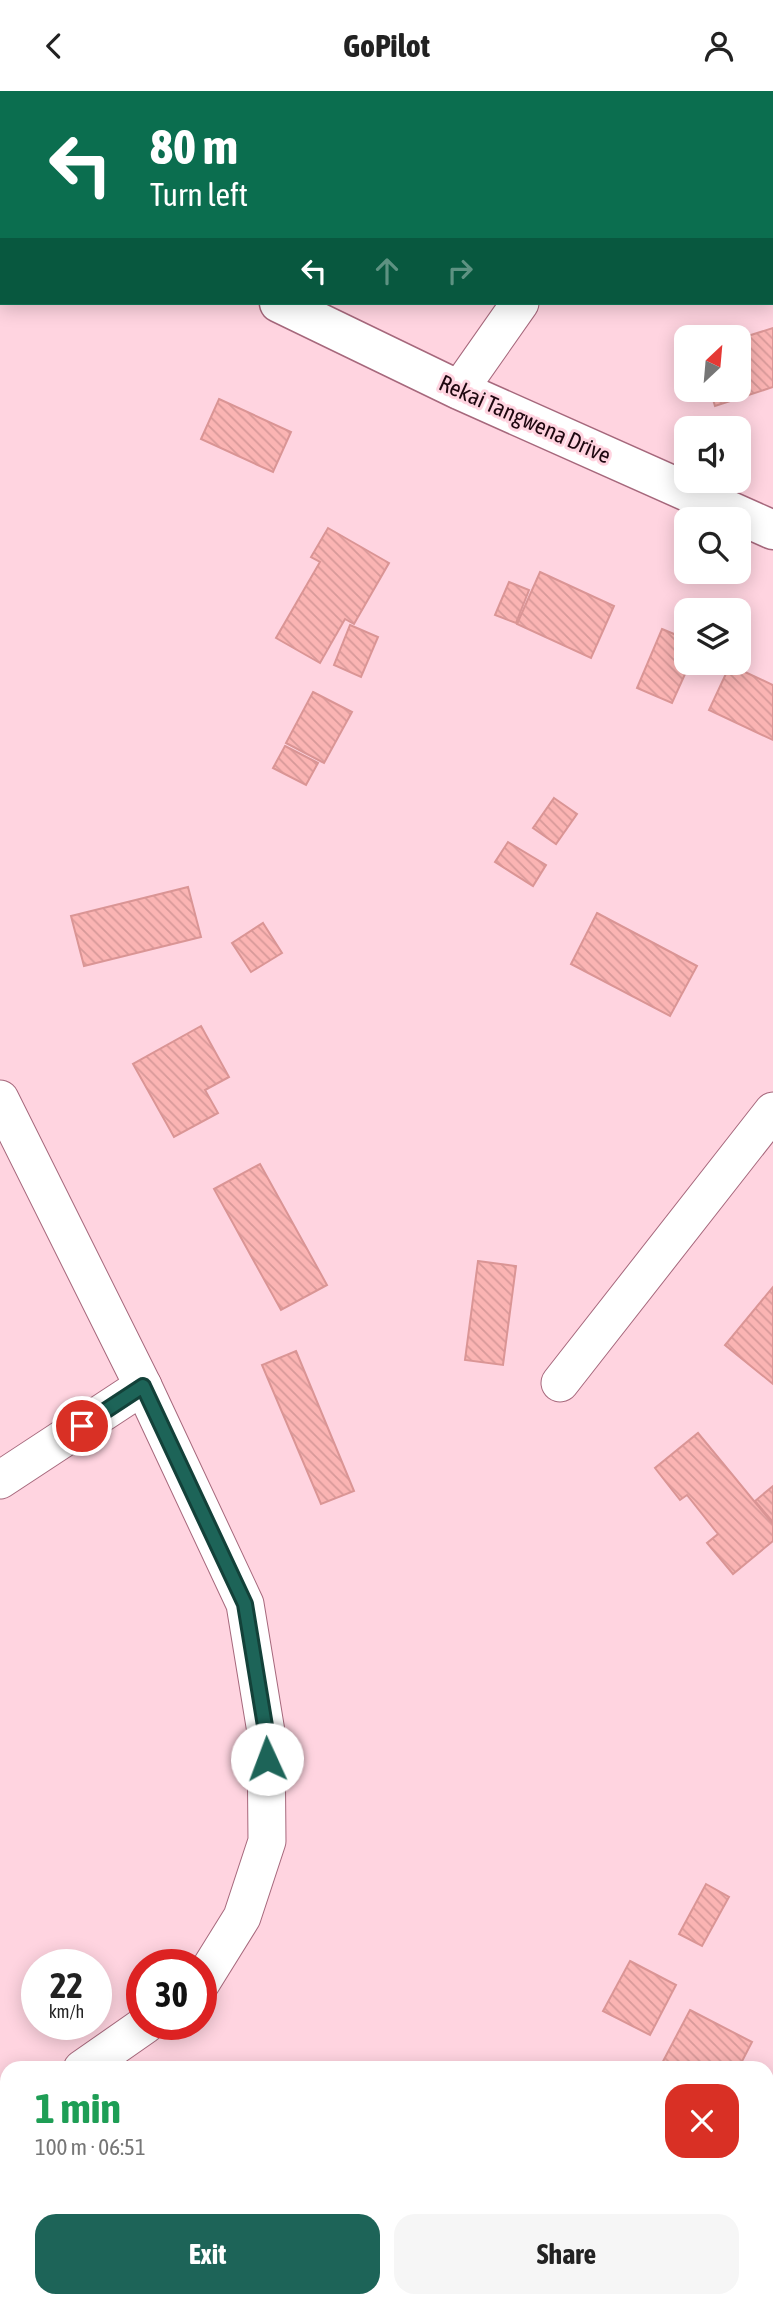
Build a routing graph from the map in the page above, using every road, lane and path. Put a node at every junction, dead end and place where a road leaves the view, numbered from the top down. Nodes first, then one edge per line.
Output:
1 (283, 305) edge
2 (519, 305) edge
3 (459, 390) junction
4 (773, 530) edge
5 (0, 1099) edge
6 (773, 1111) edge
7 (560, 1383) dead end
8 (143, 1386) junction
9 (0, 1479) edge
10 (217, 1957) edge
11 (126, 2038) edge
12 (93, 2061) edge

1 - 3 main road, Rekai Tangwena Drive
2 - 3 street
3 - 4 main road, Rekai Tangwena Drive
5 - 8 street
6 - 7 street
8 - 9 street
8 - 10 street
11 - 12 street

